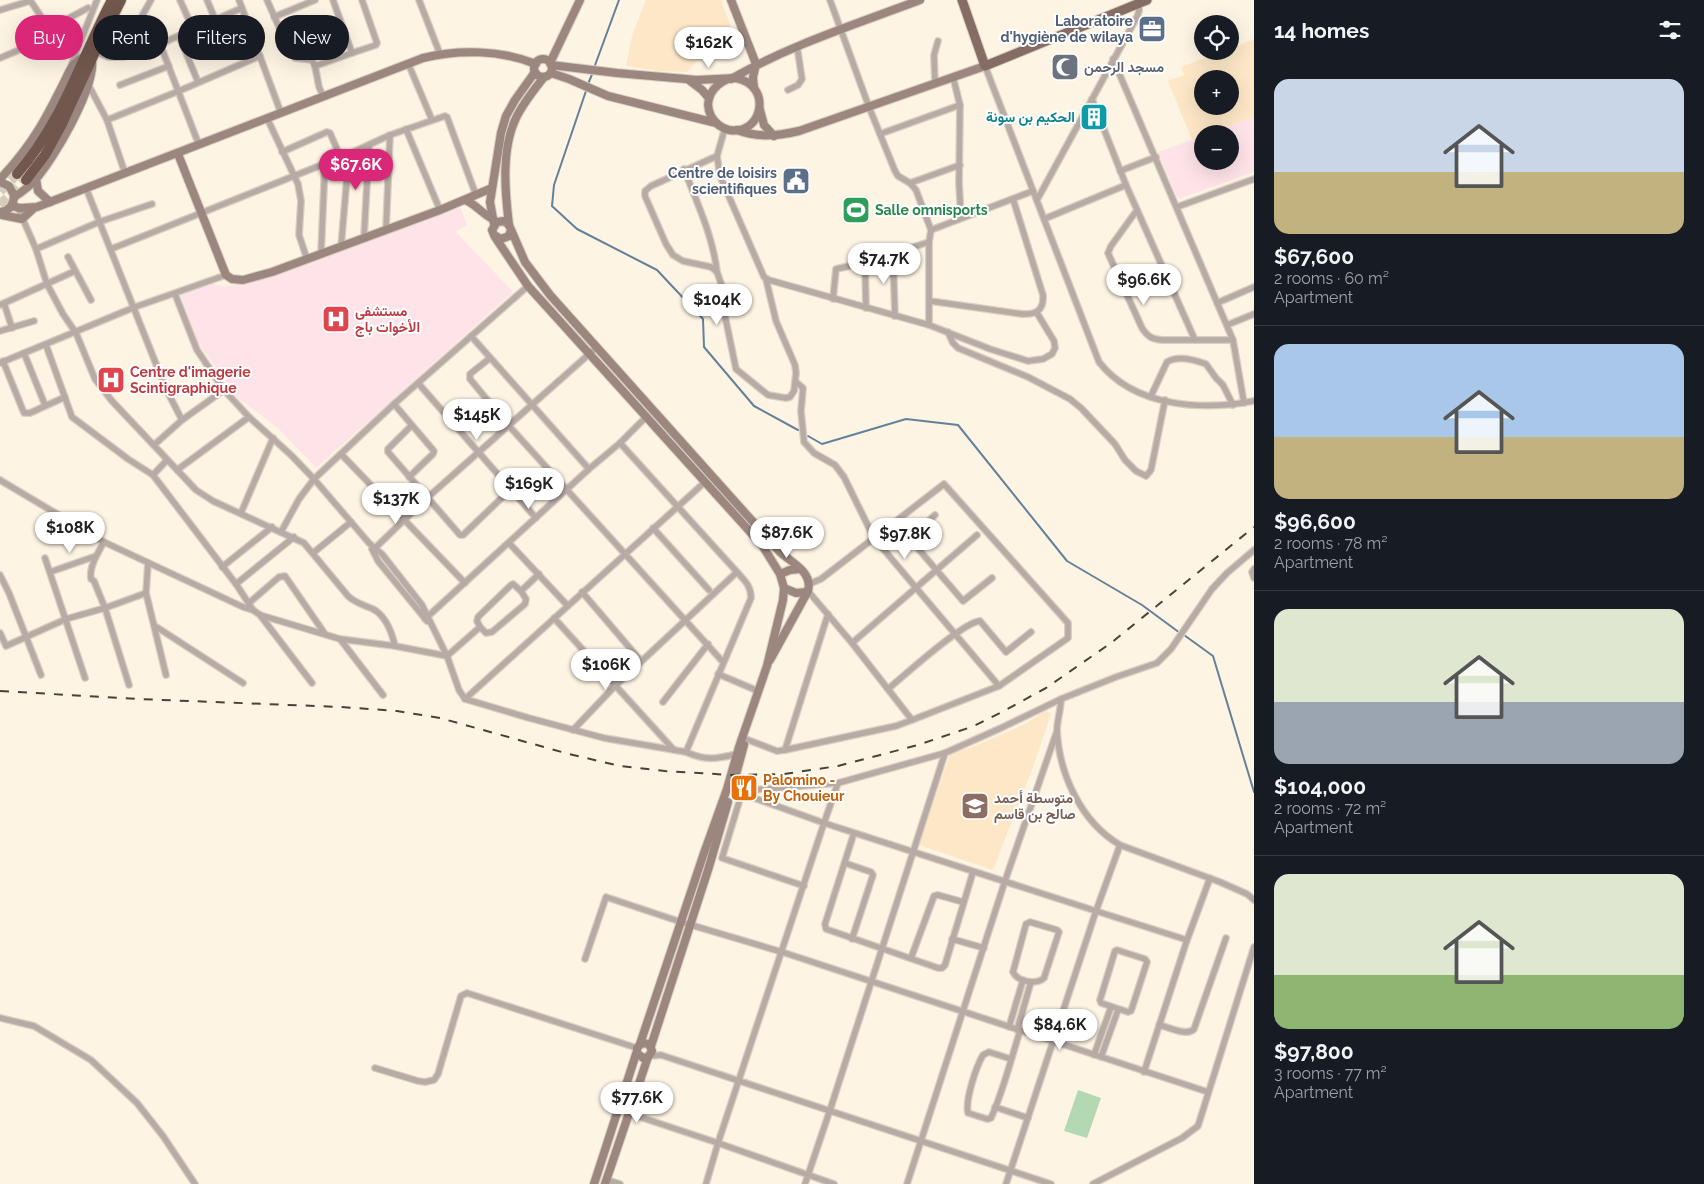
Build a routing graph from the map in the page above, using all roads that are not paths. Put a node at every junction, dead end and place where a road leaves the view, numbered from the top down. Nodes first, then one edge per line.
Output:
1 (30, 0) edge
2 (85, 0) edge
3 (97, 0) edge
4 (112, 0) edge
5 (121, 0) edge
6 (151, 0) edge
7 (180, 0) edge
8 (207, 0) edge
9 (267, 0) edge
10 (315, 0) edge
11 (333, 0) edge
12 (362, 0) edge
13 (419, 0) edge
14 (580, 0) edge
15 (731, 0) edge
16 (830, 0) edge
17 (920, 0) edge
18 (962, 0) edge
19 (1143, 2) edge
20 (241, 3) edge
21 (0, 10) edge
22 (89, 11) junction
23 (40, 15) edge
24 (80, 15) edge
25 (142, 15) edge
26 (186, 15) edge
27 (213, 15) edge
28 (222, 15) edge
29 (245, 15) edge
30 (274, 17) junction
31 (842, 30) junction
32 (83, 33) edge
33 (938, 41) dead end
34 (797, 46) junction
35 (15, 52) edge
36 (352, 53) junction
37 (440, 54) junction
38 (91, 55) junction
39 (0, 58) edge
40 (1113, 59) junction
41 (74, 60) edge
42 (167, 60) edge
43 (189, 60) edge
44 (250, 60) edge
45 (261, 60) edge
46 (408, 63) junction
47 (756, 64) junction
48 (169, 66) junction
49 (316, 66) junction
50 (985, 66) junction
51 (536, 68) junction
52 (549, 69) junction
53 (70, 70) junction
54 (953, 77) junction
55 (729, 79) junction
56 (689, 80) junction
57 (198, 82) junction
58 (935, 83) junction
59 (88, 84) junction
60 (120, 85) dead end
61 (754, 88) junction
62 (788, 90) dead end
63 (179, 91) junction
64 (323, 96) junction
65 (709, 98) junction
66 (1092, 99) junction
67 (960, 105) junction
68 (760, 108) junction
69 (869, 108) junction
70 (281, 113) junction
71 (267, 118) junction
72 (106, 120) junction
73 (432, 120) junction
74 (716, 123) junction
75 (724, 128) junction
76 (406, 129) junction
77 (736, 130) junction
78 (880, 134) junction
79 (390, 136) junction
80 (774, 136) junction
81 (199, 145) junction
82 (369, 146) junction
83 (282, 152) junction
84 (178, 154) junction
85 (349, 154) junction
86 (340, 156) junction
87 (717, 156) junction
88 (1156, 158) junction
89 (325, 163) junction
90 (960, 165) junction
91 (684, 169) junction
92 (1120, 171) junction
93 (125, 173) junction
94 (17, 174) tunnel mouth
95 (294, 175) junction
96 (1254, 179) edge
97 (31, 180) junction
98 (0, 181) edge
99 (910, 183) junction
100 (1126, 185) junction
101 (86, 188) junction
102 (492, 188) junction
103 (1033, 191) junction
104 (476, 195) junction
105 (1013, 199) junction
106 (465, 200) junction
107 (1037, 200) junction
108 (50, 202) junction
109 (152, 204) dead end
110 (1177, 207) junction
111 (8, 208) edge
112 (35, 208) junction
113 (440, 210) junction
114 (1137, 210) junction
115 (202, 212) junction
116 (961, 218) junction
117 (22, 219) junction
118 (1044, 219) junction
119 (99, 222) junction
120 (494, 222) junction
121 (510, 227) junction
122 (386, 229) junction
123 (931, 230) junction
124 (495, 237) junction
125 (364, 238) junction
126 (929, 242) junction
127 (341, 247) junction
128 (36, 249) junction
129 (111, 249) junction
130 (321, 254) junction
131 (893, 254) junction
132 (68, 257) dead end
133 (307, 259) junction
134 (865, 262) junction
135 (75, 271) junction
136 (717, 272) junction
137 (226, 275) junction
138 (766, 279) junction
139 (48, 284) junction
140 (528, 286) junction
141 (1254, 287) edge
142 (175, 294) junction
143 (833, 298) junction
144 (91, 300) dead end
145 (930, 302) junction
146 (1217, 303) junction
147 (2, 304) edge
148 (135, 308) junction
149 (866, 308) junction
150 (1037, 313) junction
151 (1254, 314) edge
152 (895, 316) junction
153 (34, 321) dead end
154 (929, 325) junction
155 (1227, 326) junction
156 (12, 328) junction
157 (0, 331) edge
158 (948, 332) junction
159 (76, 333) junction
160 (471, 336) junction
161 (1195, 340) junction
162 (1233, 340) junction
163 (46, 345) junction
164 (597, 347) junction
165 (24, 353) junction
166 (590, 353) junction
167 (490, 358) junction
168 (2, 362) edge
169 (796, 382) junction
170 (418, 384) junction
171 (224, 390) junction
172 (1151, 396) junction
173 (65, 397) junction
174 (1165, 400) junction
175 (1254, 401) edge
176 (1244, 403) junction
177 (394, 404) junction
178 (533, 404) junction
179 (1233, 404) junction
180 (45, 405) junction
181 (647, 416) junction
182 (250, 417) junction
183 (182, 420) junction
184 (411, 426) junction
185 (509, 426) junction
186 (273, 438) junction
187 (620, 443) junction
188 (154, 445) junction
189 (480, 453) junction
190 (341, 454) junction
191 (167, 460) junction
192 (589, 469) junction
193 (177, 470) junction
194 (153, 475) junction
195 (409, 477) junction
196 (0, 480) edge
197 (314, 480) junction
198 (705, 482) junction
199 (511, 489) junction
200 (567, 489) junction
201 (427, 498) junction
202 (678, 506) junction
203 (241, 513) junction
204 (935, 515) dead end
205 (536, 518) junction
206 (404, 519) junction
207 (351, 522) junction
208 (272, 527) junction
209 (653, 528) junction
210 (281, 532) junction
211 (977, 535) dead end
212 (294, 537) junction
213 (874, 538) junction
214 (104, 542) junction
215 (509, 543) junction
216 (374, 549) junction
217 (1254, 550) edge
218 (313, 553) junction
219 (625, 554) junction
220 (96, 556) junction
221 (45, 558) dead end
222 (148, 562) junction
223 (222, 567) junction
224 (800, 569) junction
225 (1254, 569) edge
226 (937, 571) junction
227 (50, 572) junction
228 (737, 572) junction
229 (539, 574) junction
230 (780, 574) junction
231 (0, 576) edge
232 (992, 578) dead end
233 (1254, 578) edge
234 (465, 583) junction
235 (236, 584) junction
236 (784, 588) junction
237 (808, 589) junction
238 (916, 589) junction
239 (709, 590) dead end
240 (520, 591) junction
241 (146, 592) junction
242 (582, 592) junction
243 (249, 603) junction
244 (567, 605) junction
245 (105, 608) junction
246 (253, 610) junction
247 (828, 614) junction
248 (260, 615) junction
249 (426, 618) junction
250 (554, 618) junction
251 (66, 619) junction
252 (685, 621) junction
253 (155, 626) junction
254 (480, 627) junction
255 (1031, 632) dead end
256 (0, 633) edge
257 (325, 634) junction
258 (956, 634) junction
259 (26, 638) junction
260 (340, 639) junction
261 (852, 643) junction
262 (708, 644) junction
263 (396, 646) junction
264 (447, 656) junction
265 (642, 662) junction
266 (723, 662) junction
267 (767, 666) junction
268 (166, 674) dead end
269 (718, 674) junction
270 (41, 675) dead end
271 (85, 678) dead end
272 (243, 683) dead end
273 (312, 683) dead end
274 (129, 685) dead end
275 (615, 686) junction
276 (999, 686) junction
277 (888, 689) junction
278 (758, 691) junction
279 (383, 695) dead end
280 (465, 699) junction
281 (1061, 699) junction
282 (663, 702) dead end
283 (912, 720) junction
284 (1057, 729) junction
285 (572, 730) junction
286 (743, 738) junction
287 (674, 750) junction
288 (785, 750) junction
289 (686, 752) junction
290 (945, 753) junction
291 (737, 754) junction
292 (838, 784) junction
293 (732, 790) junction
294 (744, 794) junction
295 (824, 823) junction
296 (854, 833) junction
297 (1120, 845) junction
298 (913, 852) junction
299 (708, 854) junction
300 (722, 858) junction
301 (845, 863) junction
302 (973, 872) junction
303 (1210, 878) junction
304 (1006, 881) junction
305 (804, 886) junction
306 (1254, 900) edge
307 (963, 902) junction
308 (1096, 911) junction
309 (682, 922) junction
310 (691, 925) junction
311 (1226, 938) dead end
312 (852, 939) junction
313 (952, 939) junction
314 (1187, 940) junction
315 (984, 948) junction
316 (1254, 948) edge
317 (881, 949) junction
318 (782, 952) junction
319 (911, 958) junction
320 (585, 959) dead end
321 (1023, 980) junction
322 (870, 982) junction
323 (1031, 982) junction
324 (1111, 1007) junction
325 (1118, 1010) junction
326 (963, 1012) junction
327 (0, 1018) edge
328 (1159, 1025) junction
329 (1008, 1027) junction
330 (1019, 1031) junction
331 (1052, 1042) junction
332 (638, 1048) junction
333 (650, 1052) junction
334 (1094, 1055) junction
335 (1102, 1058) junction
336 (1011, 1059) junction
337 (375, 1068) dead end
338 (1144, 1072) junction
339 (740, 1081) junction
340 (1208, 1092) junction
341 (995, 1107) junction
342 (830, 1110) junction
343 (628, 1113) junction
344 (1028, 1118) junction
345 (921, 1140) junction
346 (718, 1143) junction
347 (1011, 1170) junction
348 (808, 1175) junction
349 (606, 1182) edge
350 (195, 1184) edge
351 (594, 1184) edge
352 (620, 1184) edge
353 (706, 1184) edge
354 (805, 1184) edge
355 (834, 1184) edge
356 (907, 1184) edge
357 (1006, 1184) edge
358 (1051, 1184) edge
359 (1093, 1184) edge

1 - 21 street
1 - 23 street
2 - 22 street
3 - 22 street
4 - 38 highway
5 - 38 highway
6 - 25 street
7 - 26 street
8 - 27 street
9 - 30 street
10 - 30 street
11 - 36 street
12 - 36 street
13 - 37 street
14 - 52 main road
15 - 47 main road
16 - 31 street
17 - 31 main road
18 - 50 main road
19 - 40 street
19 - 50 main road
20 - 28 street
20 - 29 street
22 - 24 street
22 - 32 street
30 - 49 street
31 - 34 main road
31 - 69 street
33 - 58 street
34 - 47 main road
34 - 62 street
35 - 39 street
36 - 49 street
37 - 46 main road
37 - 51 main road
38 - 53 main road
38 - 59 main road
38 - 94 highway
38 - 97 highway
40 - 66 street
40 - 88 street
41 - 53 street
42 - 48 street
43 - 57 street
44 - 57 street
45 - 70 street
46 - 64 main road
46 - 73 street
47 - 55 main road
47 - 61 main road
48 - 60 street
48 - 63 street
49 - 64 street
50 - 54 main road
50 - 103 street
51 - 52 main road
51 - 52 main road
51 - 102 main road
52 - 56 main road
52 - 74 main road
52 - 121 main road
53 - 98 main road
54 - 58 main road
54 - 67 street
55 - 56 main road
55 - 61 main road
55 - 65 main road
56 - 65 main road
57 - 63 street
58 - 69 main road
59 - 72 street
59 - 97 main road
61 - 68 main road
63 - 72 street
63 - 81 street
64 - 70 main road
65 - 74 main road
66 - 92 street
66 - 107 street
67 - 78 street
67 - 90 street
68 - 77 main road
68 - 80 main road
69 - 78 street
69 - 80 main road
70 - 71 main road
71 - 81 main road
71 - 83 street
72 - 93 street
73 - 76 street
73 - 104 street
74 - 75 main road
75 - 77 main road
75 - 87 street
76 - 79 street
76 - 113 street
77 - 80 main road
78 - 99 street
79 - 82 street
79 - 122 street
81 - 84 main road
82 - 85 street
82 - 125 street
83 - 86 street
83 - 95 street
84 - 93 main road
84 - 115 main road
85 - 86 street
85 - 127 street
86 - 89 street
87 - 91 street
87 - 138 street
88 - 92 street
88 - 110 street
89 - 95 street
89 - 130 street
90 - 99 street
90 - 116 street
91 - 136 street
91 - 136 street
92 - 100 street
93 - 101 main road
95 - 115 street
95 - 133 street
96 - 110 street
97 - 108 main road
97 - 111 main road
98 - 111 main road
99 - 123 street
100 - 114 street
100 - 118 street
101 - 108 main road
101 - 119 street
102 - 104 main road
102 - 120 main road
103 - 105 street
103 - 107 street
104 - 106 main road
105 - 116 street
105 - 150 street
106 - 113 main road
106 - 120 main road
107 - 118 street
108 - 112 main road
109 - 119 street
110 - 146 street
111 - 112 main road
111 - 117 main road
111 - 117 street
112 - 117 main road
113 - 122 main road
114 - 161 street
114 - 161 street
115 - 129 street
115 - 137 main road
116 - 123 street
117 - 128 street
118 - 172 street
119 - 128 street
119 - 129 street
120 - 121 main road
120 - 124 main road
121 - 124 main road
121 - 164 main road
122 - 125 main road
123 - 126 street
124 - 140 main road
125 - 127 main road
126 - 131 street
126 - 145 street
127 - 130 main road
128 - 139 street
129 - 148 street
130 - 133 main road
131 - 134 street
131 - 152 street
132 - 135 street
133 - 137 main road
134 - 143 street
134 - 149 street
135 - 139 street
135 - 144 street
136 - 169 street
137 - 142 street
138 - 143 street
138 - 169 street
139 - 147 street
139 - 159 street
140 - 160 street
140 - 166 main road
141 - 146 street
142 - 148 street
142 - 171 street
143 - 149 street
145 - 150 street
145 - 154 street
146 - 155 street
147 - 156 street
148 - 159 street
148 - 183 street
149 - 152 street
150 - 158 street
151 - 155 street
152 - 154 street
153 - 156 street
154 - 158 street
155 - 162 street
156 - 157 street
158 - 174 street
159 - 163 street
159 - 188 street
160 - 167 street
160 - 170 street
161 - 162 street
162 - 176 street
163 - 165 street
163 - 173 street
164 - 166 street
164 - 224 main road
165 - 168 street
165 - 180 street
166 - 178 street
166 - 181 main road
167 - 178 street
167 - 185 street
168 - 180 street
169 - 213 street
170 - 177 street
170 - 189 street
171 - 182 street
171 - 183 street
172 - 174 street
172 - 179 street
173 - 180 street
173 - 194 street
174 - 179 street
175 - 176 street
176 - 179 street
177 - 184 street
177 - 190 street
178 - 185 street
178 - 192 street
181 - 187 street
181 - 198 main road
182 - 186 street
182 - 193 street
183 - 188 street
184 - 195 street
184 - 195 street
185 - 189 street
185 - 200 street
186 - 197 street
186 - 203 street
187 - 192 street
187 - 202 street
188 - 191 street
189 - 199 street
189 - 201 street
190 - 197 street
190 - 206 street
191 - 193 street
191 - 194 street
192 - 200 street
193 - 203 street
194 - 223 street
195 - 201 street
196 - 214 street
197 - 207 street
197 - 210 street
198 - 202 street
198 - 230 main road
199 - 201 street
199 - 205 street
200 - 205 street
200 - 219 street
201 - 206 street
202 - 209 street
202 - 228 street
203 - 208 street
204 - 226 street
205 - 215 street
206 - 216 street
206 - 234 street
207 - 216 street
207 - 218 street
208 - 210 street
208 - 223 street
209 - 219 street
209 - 239 street
210 - 212 street
211 - 226 street
212 - 218 street
212 - 235 street
213 - 237 street
213 - 238 street
213 - 276 street
214 - 220 street
214 - 222 street
215 - 229 street
215 - 234 street
216 - 249 street
217 - 281 street
218 - 263 street
219 - 242 street
219 - 252 street
220 - 227 street
220 - 245 street
221 - 227 street
222 - 241 street
222 - 246 street
223 - 235 street
224 - 230 main road
224 - 237 main road
225 - 233 street
226 - 232 street
226 - 238 street
227 - 251 street
228 - 252 street
228 - 266 street
229 - 240 street
229 - 244 street
230 - 236 main road
231 - 259 street
234 - 249 street
235 - 243 street
236 - 237 main road
236 - 267 main road
237 - 247 street
237 - 267 main road
238 - 258 street
238 - 261 street
240 - 254 street
240 - 254 street
241 - 245 street
241 - 253 street
242 - 244 street
242 - 265 street
243 - 246 street
243 - 257 street
244 - 250 street
245 - 251 street
245 - 274 street
246 - 248 street
247 - 261 street
247 - 288 street
248 - 257 street
248 - 273 street
249 - 264 street
250 - 275 street
250 - 280 street
251 - 259 street
251 - 271 street
252 - 262 street
252 - 265 street
253 - 268 street
253 - 272 street
254 - 264 street
255 - 258 street
256 - 259 street
257 - 260 street
258 - 276 street
258 - 277 street
259 - 270 street
260 - 263 street
260 - 279 street
261 - 277 street
262 - 266 street
262 - 282 street
263 - 264 street
264 - 280 street
265 - 275 street
266 - 269 street
267 - 278 main road
269 - 278 street
269 - 289 street
275 - 285 street
275 - 287 street
276 - 283 street
277 - 283 street
278 - 286 main road
280 - 285 street
281 - 284 street
281 - 290 street
283 - 288 street
284 - 297 street
284 - 304 street
285 - 287 street
286 - 288 street
286 - 291 main road
286 - 293 main road
287 - 289 street
289 - 291 street
290 - 292 street
290 - 298 street
291 - 299 main road
292 - 294 street
292 - 295 street
293 - 294 street
293 - 299 main road
294 - 295 street
294 - 300 street
295 - 296 street
295 - 305 street
296 - 298 street
296 - 301 street
297 - 303 street
297 - 308 street
298 - 302 street
298 - 317 street
299 - 300 street
299 - 309 main road
299 - 310 main road
300 - 305 street
301 - 312 street
301 - 312 street
302 - 304 street
302 - 307 street
303 - 306 street
303 - 314 street
304 - 308 street
304 - 315 street
305 - 318 street
307 - 313 street
307 - 319 street
308 - 314 street
308 - 331 street
309 - 310 street
309 - 320 street
309 - 332 main road
310 - 318 street
310 - 333 main road
311 - 328 street
312 - 317 street
313 - 315 street
313 - 319 street
314 - 328 street
315 - 326 street
316 - 340 street
317 - 319 street
317 - 322 street
318 - 322 street
318 - 339 street
321 - 323 street
321 - 323 street
321 - 329 street
322 - 326 street
322 - 342 street
323 - 330 street
324 - 325 street
324 - 325 street
324 - 334 street
325 - 335 street
326 - 329 street
326 - 345 street
327 - 350 street
328 - 338 street
329 - 330 street
330 - 331 street
330 - 336 street
331 - 334 street
331 - 344 street
332 - 333 main road
332 - 333 main road
332 - 337 street
332 - 351 main road
333 - 339 street
333 - 343 main road
334 - 335 street
335 - 338 street
336 - 341 street
336 - 341 street
338 - 340 street
339 - 342 street
339 - 346 street
340 - 359 street
341 - 344 street
342 - 345 street
342 - 348 street
343 - 346 street
343 - 349 main road
344 - 347 street
345 - 347 street
345 - 356 street
346 - 348 street
346 - 353 street
347 - 357 street
347 - 358 street
348 - 354 street
348 - 355 street
349 - 352 street

